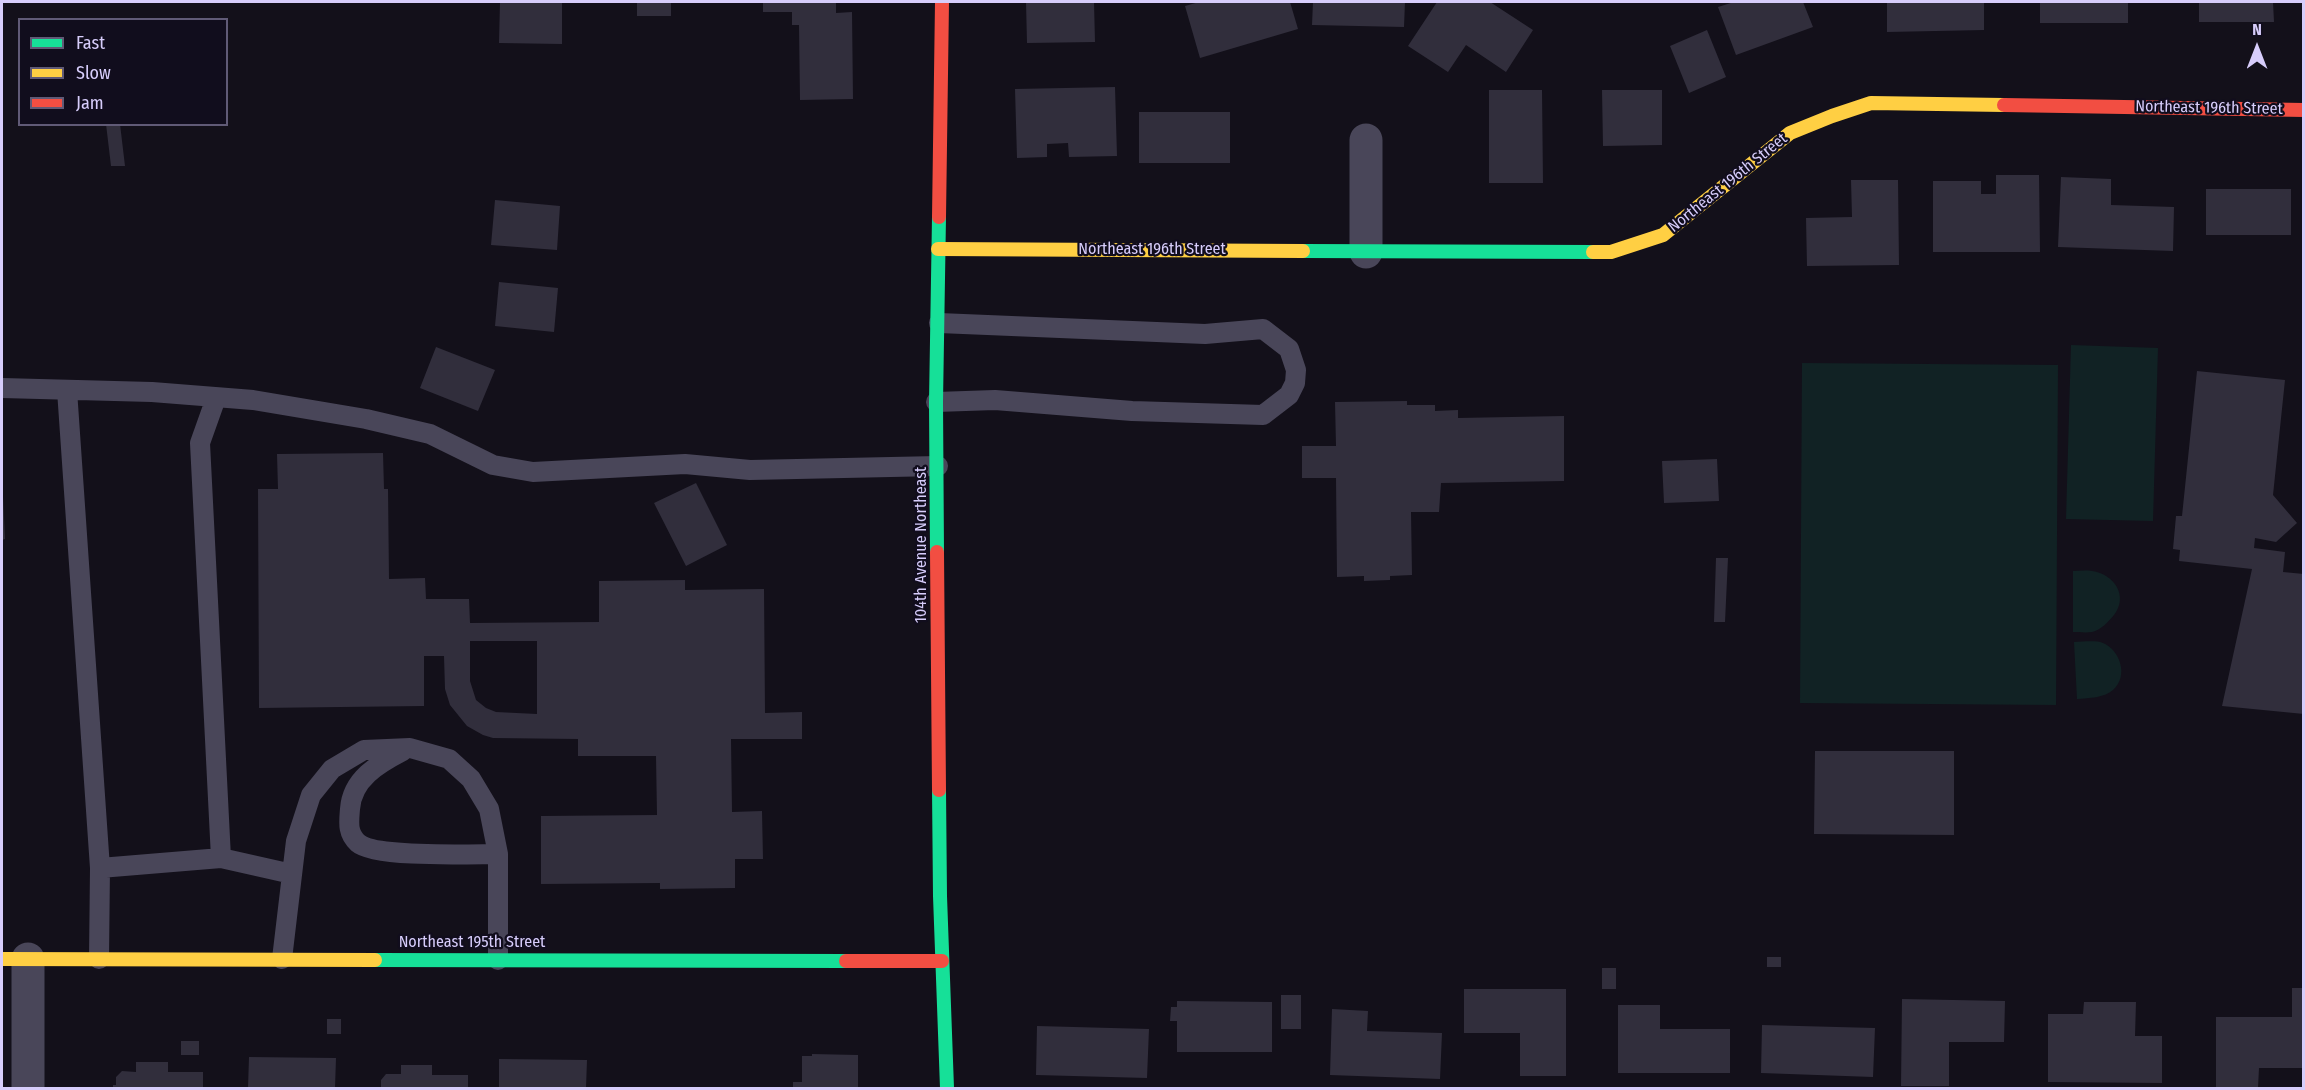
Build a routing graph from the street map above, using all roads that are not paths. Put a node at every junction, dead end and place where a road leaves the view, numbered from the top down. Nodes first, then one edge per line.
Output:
1 (942, 2) edge
2 (2304, 110) edge
3 (1366, 140) dead end
4 (938, 249) junction
5 (1366, 252) junction
6 (939, 323) junction
7 (2, 388) edge
8 (67, 390) junction
9 (216, 398) junction
10 (936, 402) junction
11 (938, 466) junction
12 (410, 748) junction
13 (498, 854) junction
14 (221, 858) junction
15 (100, 868) junction
16 (292, 874) junction
17 (15, 959) edge
18 (99, 959) junction
19 (282, 959) junction
20 (498, 960) junction
21 (942, 961) junction
22 (28, 1089) edge
23 (947, 1089) edge

1 - 4 street, 104th Avenue Northeast
2 - 5 street, Northeast 196th Street
3 - 5 street
4 - 5 street, Northeast 196th Street
4 - 6 street, 104th Avenue Northeast
6 - 10 street, 104th Avenue Northeast
6 - 10 lane
7 - 8 lane
8 - 9 lane
8 - 15 lane
9 - 11 lane
9 - 14 lane
10 - 11 street, 104th Avenue Northeast
11 - 21 street, 104th Avenue Northeast
12 - 13 lane
12 - 13 lane
12 - 16 lane
13 - 20 lane
14 - 15 lane
14 - 16 lane
15 - 18 lane
16 - 19 lane
17 - 18 street, Northeast 195th Street
17 - 22 street
18 - 19 street, Northeast 195th Street
19 - 20 street, Northeast 195th Street
20 - 21 street, Northeast 195th Street
21 - 23 street, 104th Avenue Northeast

